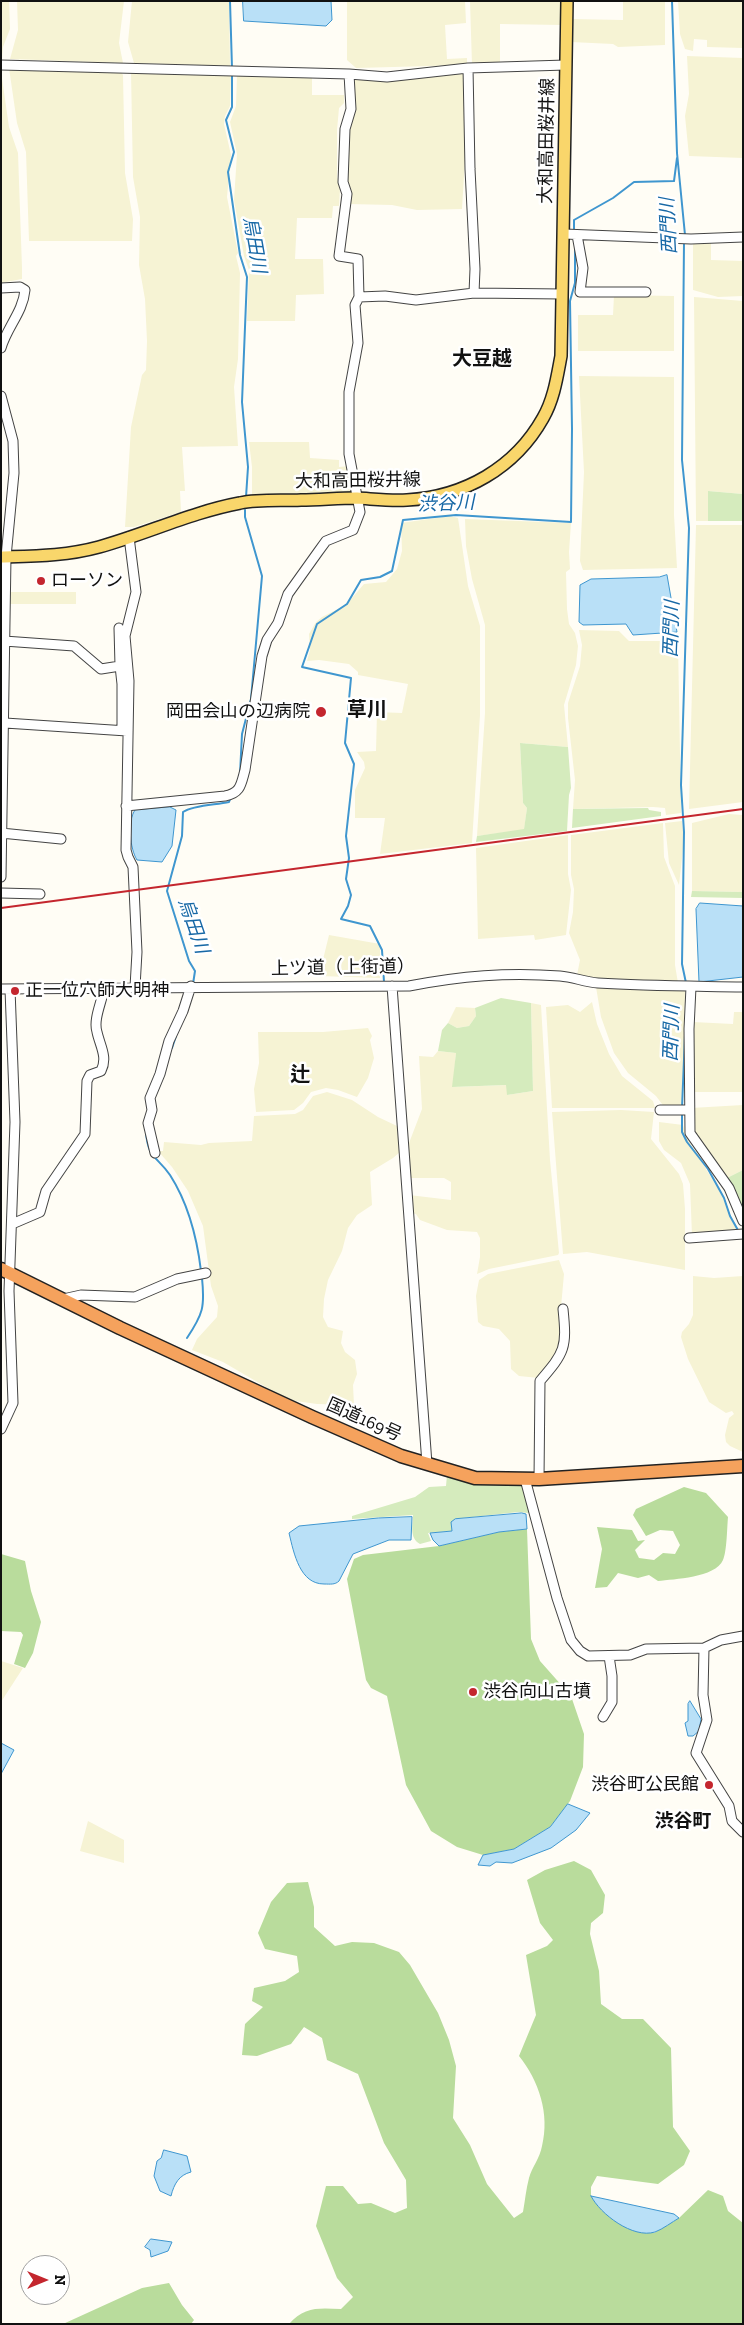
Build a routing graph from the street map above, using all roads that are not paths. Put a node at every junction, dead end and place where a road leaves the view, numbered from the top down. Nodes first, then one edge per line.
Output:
1 (567, 1) edge
2 (1, 65) edge
3 (566, 65) junction
4 (468, 68) junction
5 (349, 74) junction
6 (570, 234) junction
7 (743, 237) edge
8 (1, 288) edge
9 (646, 292) dead end
10 (474, 293) junction
11 (562, 294) junction
12 (359, 297) junction
13 (1, 348) edge
14 (1, 396) edge
15 (5, 429) edge
16 (357, 498) junction
17 (130, 537) junction
18 (3, 557) edge
19 (119, 628) dead end
20 (3, 645) edge
21 (120, 666) junction
22 (5, 723) junction
23 (125, 731) junction
24 (126, 806) junction
25 (2, 833) edge
26 (61, 838) dead end
27 (1, 877) edge
28 (1, 893) edge
29 (40, 894) dead end
30 (1, 978) edge
31 (191, 986) junction
32 (392, 986) junction
33 (134, 987) junction
34 (688, 987) junction
35 (743, 987) edge
36 (104, 988) junction
37 (5, 989) edge
38 (660, 1110) dead end
39 (685, 1110) junction
40 (155, 1153) dead end
41 (743, 1221) edge
42 (12, 1224) junction
43 (741, 1234) edge
44 (689, 1238) dead end
45 (6, 1272) edge
46 (206, 1273) dead end
47 (5, 1291) edge
48 (64, 1299) junction
49 (563, 1309) dead end
50 (1, 1429) edge
51 (427, 1464) junction
52 (743, 1466) edge
53 (525, 1479) junction
54 (539, 1479) junction
55 (743, 1636) edge
56 (704, 1648) junction
57 (608, 1656) junction
58 (603, 1717) dead end
59 (743, 1832) edge

1 - 3 main road, 大和高田桜井線
2 - 5 street
3 - 4 street
3 - 6 main road, 大和高田桜井線
4 - 5 street
4 - 10 street
5 - 12 street
6 - 7 street
6 - 9 street
6 - 11 main road, 大和高田桜井線
8 - 13 street
10 - 11 street
10 - 12 street
11 - 16 main road, 大和高田桜井線
12 - 16 street
14 - 15 street
15 - 18 street
16 - 17 main road, 大和高田桜井線
16 - 24 street
17 - 18 main road, 大和高田桜井線
17 - 23 street
18 - 20 street
19 - 21 street
20 - 21 street
20 - 22 street
21 - 23 street
22 - 23 street
22 - 25 street
23 - 24 street
24 - 33 street
25 - 26 street
25 - 27 street
28 - 29 street
30 - 37 street
31 - 32 street, 上ツ道（上街道）
31 - 33 street, 上ツ道（上街道）
31 - 40 street
32 - 34 street, 上ツ道（上街道）
32 - 51 street
33 - 36 street, 上ツ道（上街道）
34 - 35 street, 上ツ道（上街道）
34 - 39 street
36 - 37 street, 上ツ道（上街道）
36 - 42 street
37 - 42 street
38 - 39 street
39 - 41 street
42 - 45 street
43 - 44 street
45 - 47 street
45 - 48 highway, 国道169号
46 - 48 street
47 - 50 street
48 - 51 highway, 国道169号
49 - 54 street
51 - 53 highway, 国道169号
52 - 54 highway, 国道169号
53 - 54 highway, 国道169号
53 - 57 street
55 - 56 street
56 - 57 street
56 - 59 street
57 - 58 street

